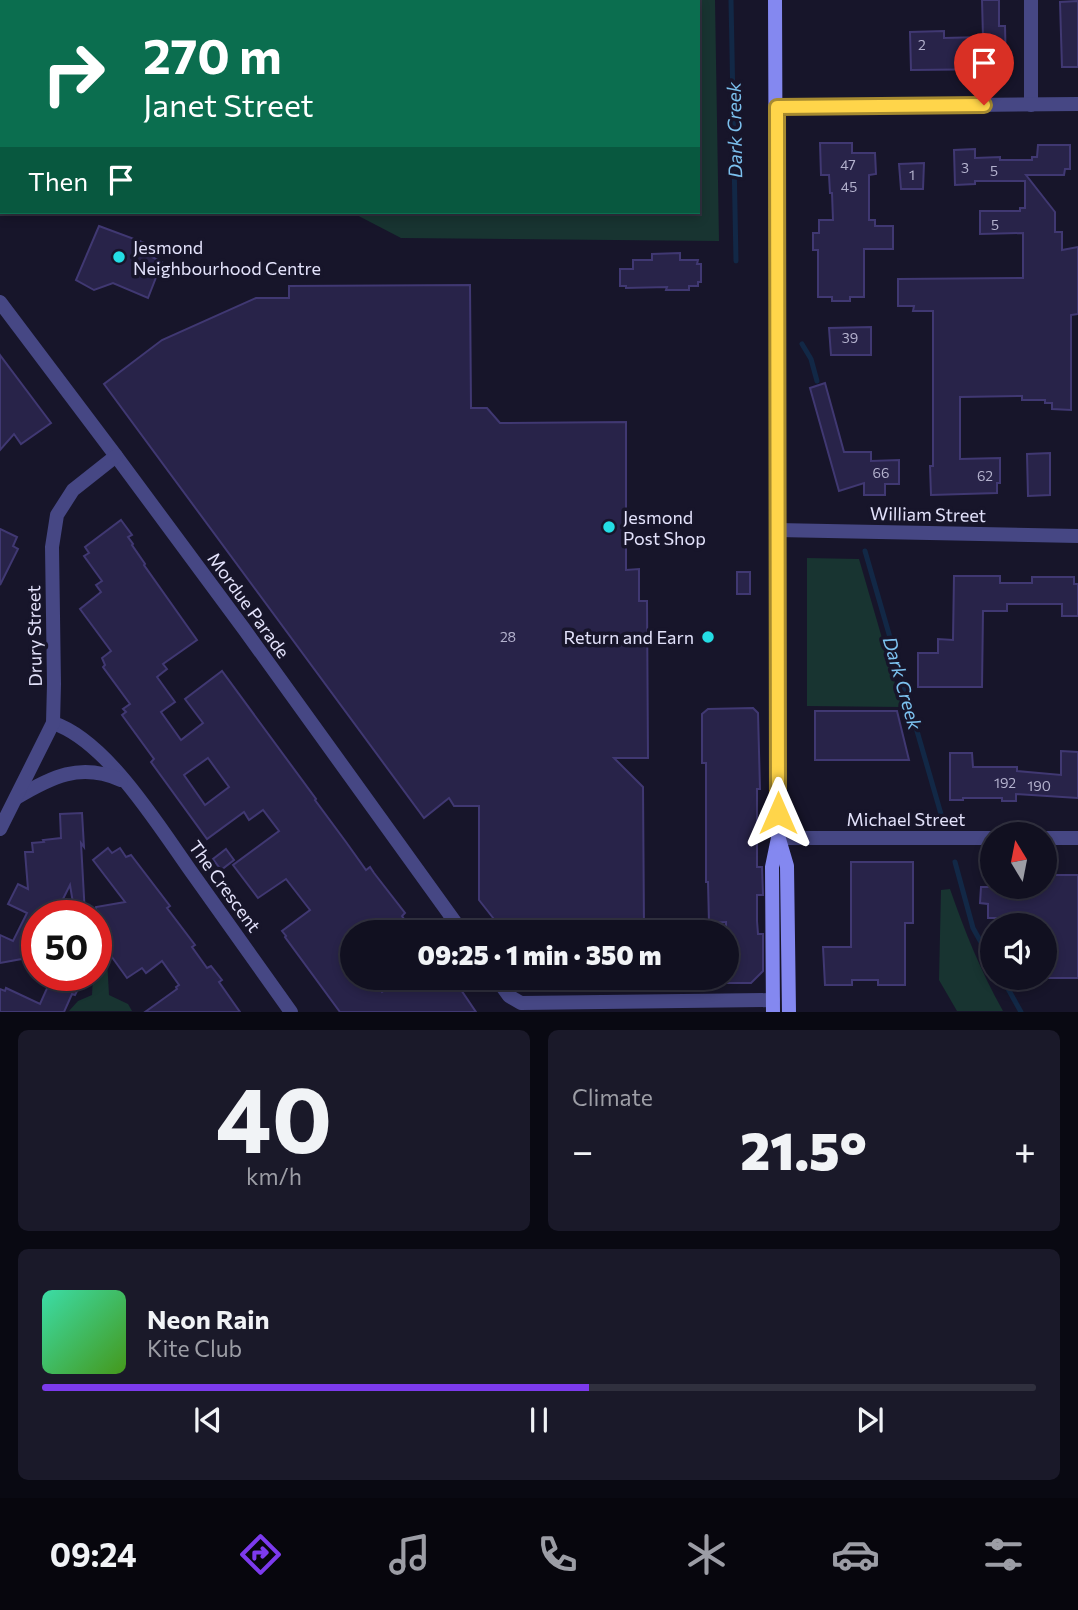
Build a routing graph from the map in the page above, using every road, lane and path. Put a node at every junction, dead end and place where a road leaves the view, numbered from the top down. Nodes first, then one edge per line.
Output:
1 (775, 0) edge
2 (1031, 0) edge
3 (1078, 104) edge
4 (1031, 105) junction
5 (777, 107) junction
6 (0, 302) edge
7 (116, 456) junction
8 (777, 530) junction
9 (1078, 536) edge
10 (53, 723) junction
11 (128, 783) junction
12 (15, 799) junction
13 (0, 829) edge
14 (778, 838) junction
15 (980, 838) edge
16 (1057, 838) edge
17 (1078, 838) edge
18 (454, 920) edge
19 (505, 990) edge
20 (773, 1006) edge
21 (291, 1012) edge
22 (789, 1012) edge

1 - 5 main road
2 - 4 street
3 - 4 street
4 - 5 street
5 - 8 main road
6 - 7 street, Mordue Parade
7 - 10 street, Drury Street
7 - 18 street, Mordue Parade
8 - 9 street, William Street
8 - 14 main road
10 - 11 street, The Crescent
10 - 12 street, Drury Street
11 - 12 street
11 - 21 street, The Crescent
12 - 13 street, Drury Street
14 - 15 street, Michael Street
14 - 20 main road
14 - 22 main road
16 - 17 street
19 - 20 street

